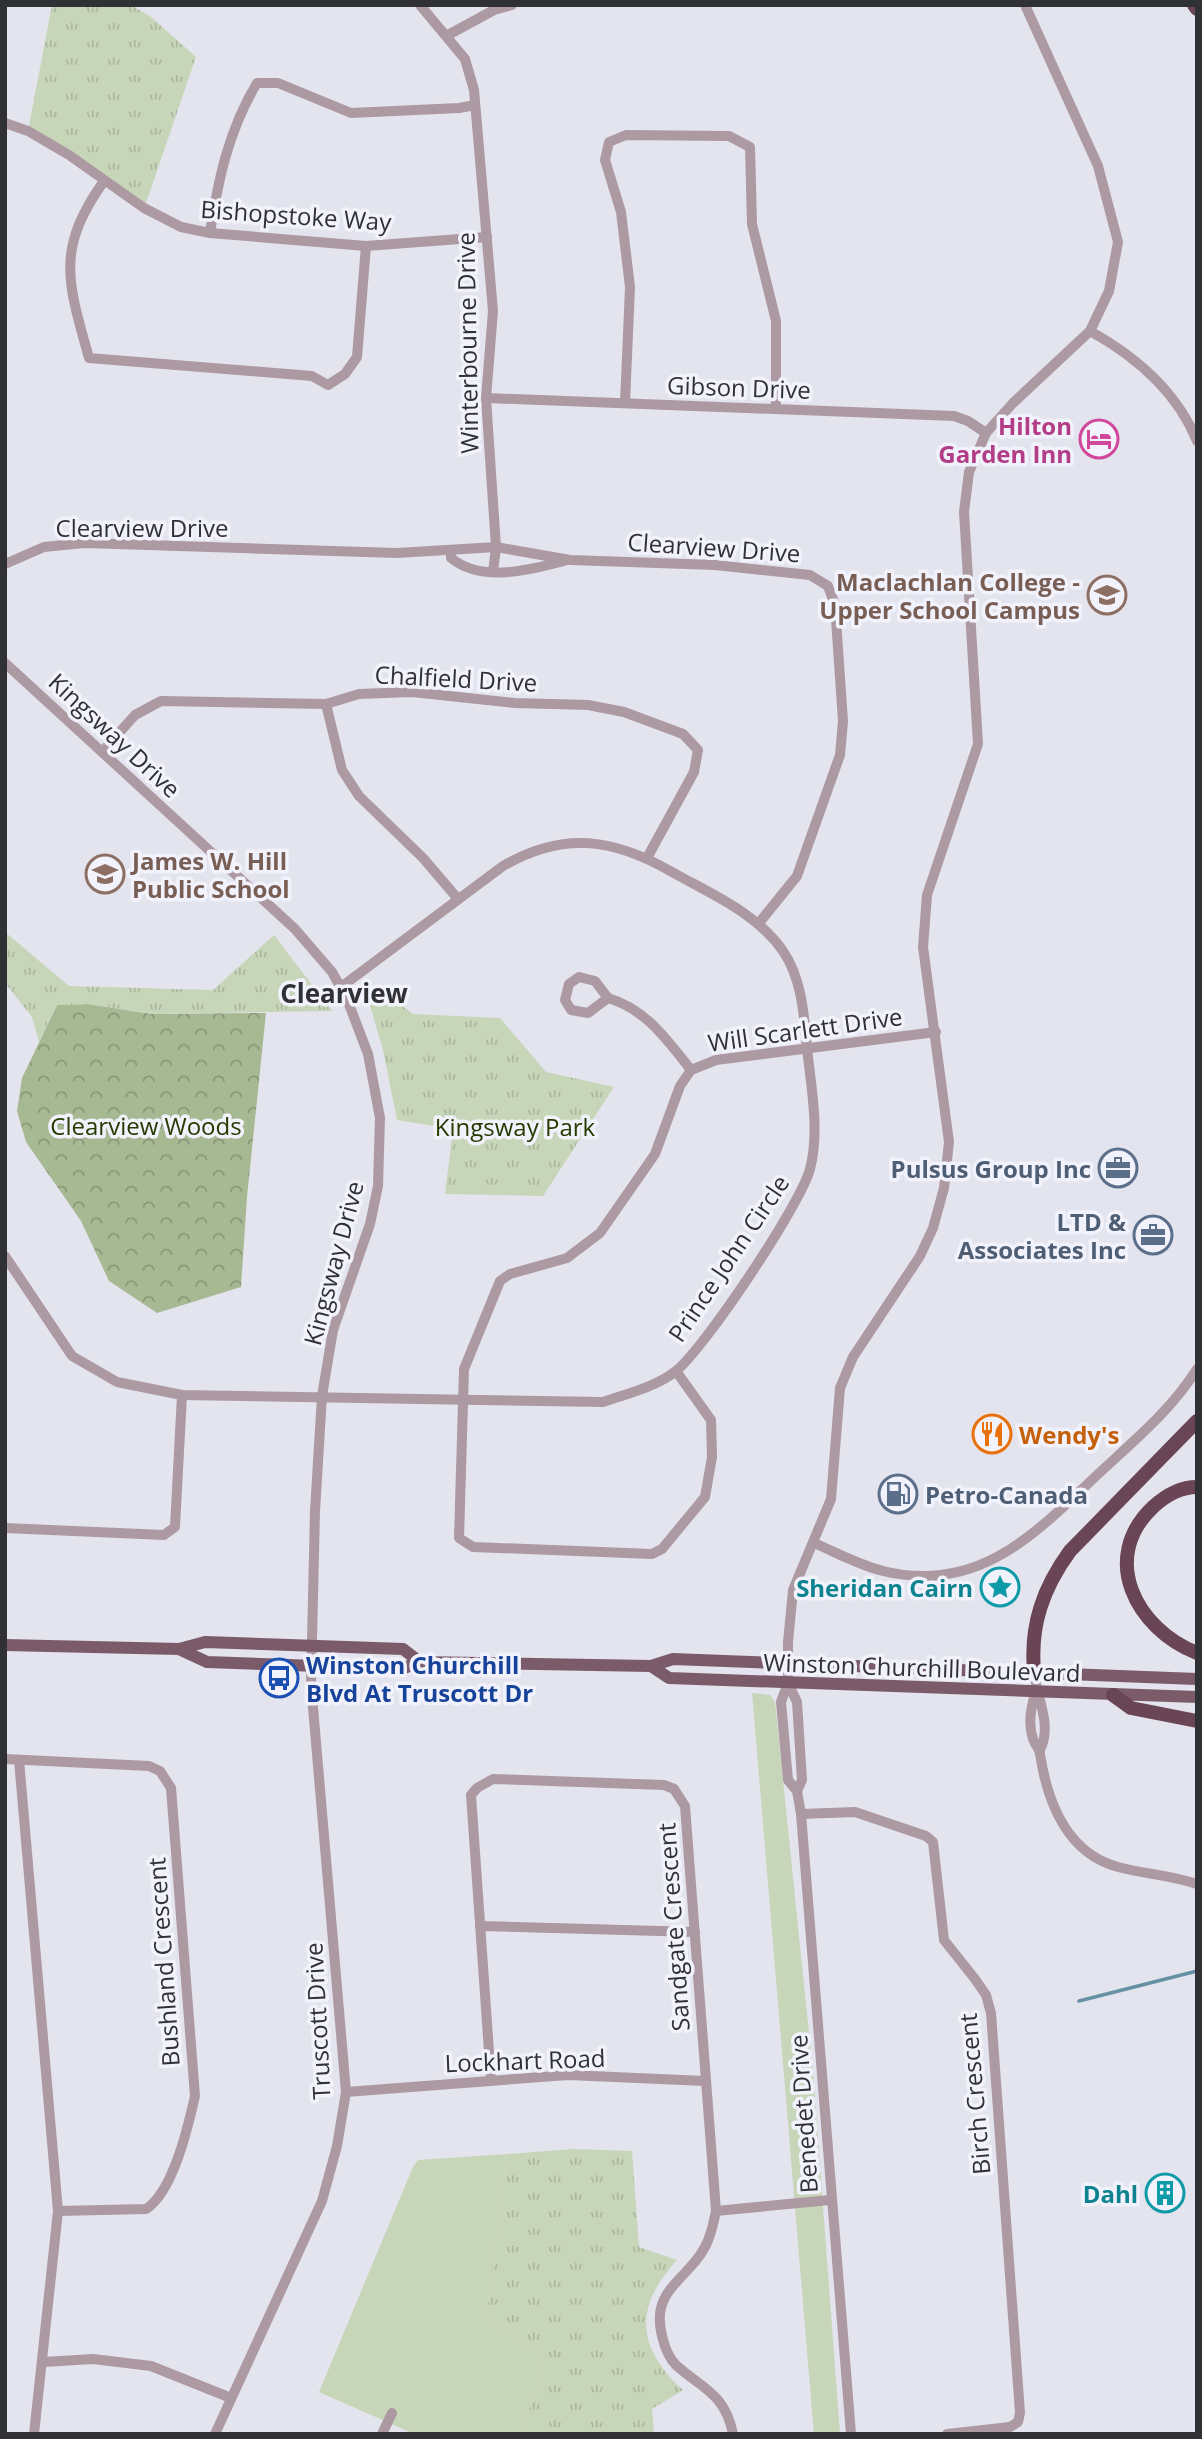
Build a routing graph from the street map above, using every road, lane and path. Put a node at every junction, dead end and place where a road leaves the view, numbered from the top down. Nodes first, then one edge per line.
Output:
1 (420, 5) edge
2 (512, 5) edge
3 (1025, 5) edge
4 (448, 35) junction
5 (475, 105) junction
6 (5, 123) edge
7 (104, 181) junction
8 (210, 233) junction
9 (487, 237) junction
10 (366, 246) junction
11 (1090, 331) junction
12 (486, 398) junction
13 (625, 403) junction
14 (776, 409) junction
15 (986, 433) junction
16 (1197, 441) edge
17 (496, 547) junction
18 (451, 550) junction
19 (570, 560) junction
20 (5, 564) edge
21 (494, 572) junction
22 (5, 663) edge
23 (326, 704) junction
24 (102, 752) junction
25 (647, 858) junction
26 (458, 899) junction
27 (759, 923) junction
28 (341, 987) junction
29 (608, 998) junction
30 (936, 1032) junction
31 (807, 1048) junction
32 (691, 1070) junction
33 (5, 1256) edge
34 (1197, 1369) edge
35 (676, 1371) junction
36 (182, 1395) junction
37 (322, 1396) junction
38 (461, 1402) junction
39 (1197, 1421) edge
40 (1197, 1487) edge
41 (5, 1528) edge
42 (814, 1543) junction
43 (5, 1646) edge
44 (312, 1646) junction
45 (179, 1649) junction
46 (1197, 1653) edge
47 (420, 1662) junction
48 (788, 1662) junction
49 (650, 1665) junction
50 (312, 1666) junction
51 (1034, 1671) junction
52 (1197, 1679) edge
53 (788, 1683) junction
54 (1036, 1692) junction
55 (1113, 1695) junction
56 (1197, 1697) edge
57 (1197, 1721) edge
58 (5, 1759) edge
59 (19, 1760) junction
60 (797, 1791) junction
61 (801, 1814) junction
62 (1197, 1884) edge
63 (480, 1927) junction
64 (695, 1932) junction
65 (491, 2080) junction
66 (705, 2081) junction
67 (346, 2092) junction
68 (830, 2200) junction
69 (58, 2211) junction
70 (716, 2211) junction
71 (44, 2362) junction
72 (231, 2398) junction
73 (392, 2413) dead end
74 (34, 2434) edge
75 (215, 2434) edge
76 (382, 2434) edge
77 (733, 2434) edge
78 (851, 2434) edge
79 (947, 2434) edge

1 - 4 street, Winterbourne Drive
2 - 4 street
3 - 11 street
4 - 5 street, Winterbourne Drive
5 - 8 street
5 - 9 street, Winterbourne Drive
6 - 7 street, Bishopstoke Way
7 - 8 street, Bishopstoke Way
7 - 10 street
8 - 10 street, Bishopstoke Way
9 - 10 street, Bishopstoke Way
9 - 12 street, Winterbourne Drive
11 - 15 street
11 - 16 street
12 - 13 street, Gibson Drive
12 - 17 street, Winterbourne Drive
13 - 14 street, Gibson Drive
13 - 14 street
14 - 15 street, Gibson Drive
15 - 30 street
17 - 18 street, Clearview Drive
17 - 19 street, Clearview Drive
17 - 21 street, Winterbourne Drive
18 - 20 street, Clearview Drive
18 - 21 street, Clearview Drive
19 - 21 street, Clearview Drive
19 - 27 street, Clearview Drive
22 - 24 street, Kingsway Drive
23 - 24 street, Chalfield Drive
23 - 25 street, Chalfield Drive
23 - 26 street
24 - 28 street, Kingsway Drive
25 - 26 street, Prince John Circle
25 - 27 street, Prince John Circle
26 - 28 street, Prince John Circle
27 - 31 street, Prince John Circle
28 - 37 street, Kingsway Drive
29 - 29 street
29 - 32 street
30 - 31 street, Will Scarlett Drive
30 - 42 street
31 - 32 street, Will Scarlett Drive
31 - 35 street, Prince John Circle
32 - 38 street, Will Scarlett Drive
33 - 36 street, Prince John Circle
34 - 42 street
35 - 38 street, Prince John Circle
35 - 38 street, Will Scarlett Drive
36 - 37 street, Prince John Circle
36 - 41 street
37 - 38 street, Prince John Circle
37 - 44 street, Kingsway Drive
39 - 51 highway
40 - 46 highway
42 - 48 street
43 - 45 main road, Winston Churchill Boulevard
44 - 45 main road, Winston Churchill Boulevard
44 - 47 main road, Winston Churchill Boulevard
44 - 50 street, Truscott Drive
45 - 50 main road, Winston Churchill Boulevard
47 - 49 main road, Winston Churchill Boulevard
47 - 50 main road, Winston Churchill Boulevard
48 - 49 main road, Winston Churchill Boulevard
48 - 51 main road, Winston Churchill Boulevard
48 - 53 street
49 - 53 main road, Winston Churchill Boulevard
50 - 67 street, Truscott Drive
51 - 52 main road, Winston Churchill Boulevard
51 - 54 street
53 - 54 main road, Winston Churchill Boulevard
53 - 60 street, Benedet Drive
53 - 60 street, Benedet Drive
54 - 55 main road, Winston Churchill Boulevard
54 - 62 street
55 - 56 main road, Winston Churchill Boulevard
55 - 57 highway
58 - 59 street, Bushland Crescent
59 - 69 street
59 - 69 street, Bushland Crescent
60 - 61 street, Benedet Drive
61 - 68 street, Benedet Drive
61 - 79 street, Birch Crescent
63 - 64 street
63 - 64 street, Sandgate Crescent
63 - 65 street, Sandgate Crescent
64 - 66 street, Sandgate Crescent
65 - 66 street, Lockhart Road
65 - 67 street, Lockhart Road
66 - 70 street, Sandgate Crescent
67 - 72 street, Truscott Drive
68 - 70 street
68 - 78 street, Benedet Drive
69 - 71 street
70 - 77 street, Sandgate Crescent
71 - 72 street
71 - 74 street
72 - 75 street, Truscott Drive
73 - 76 street

